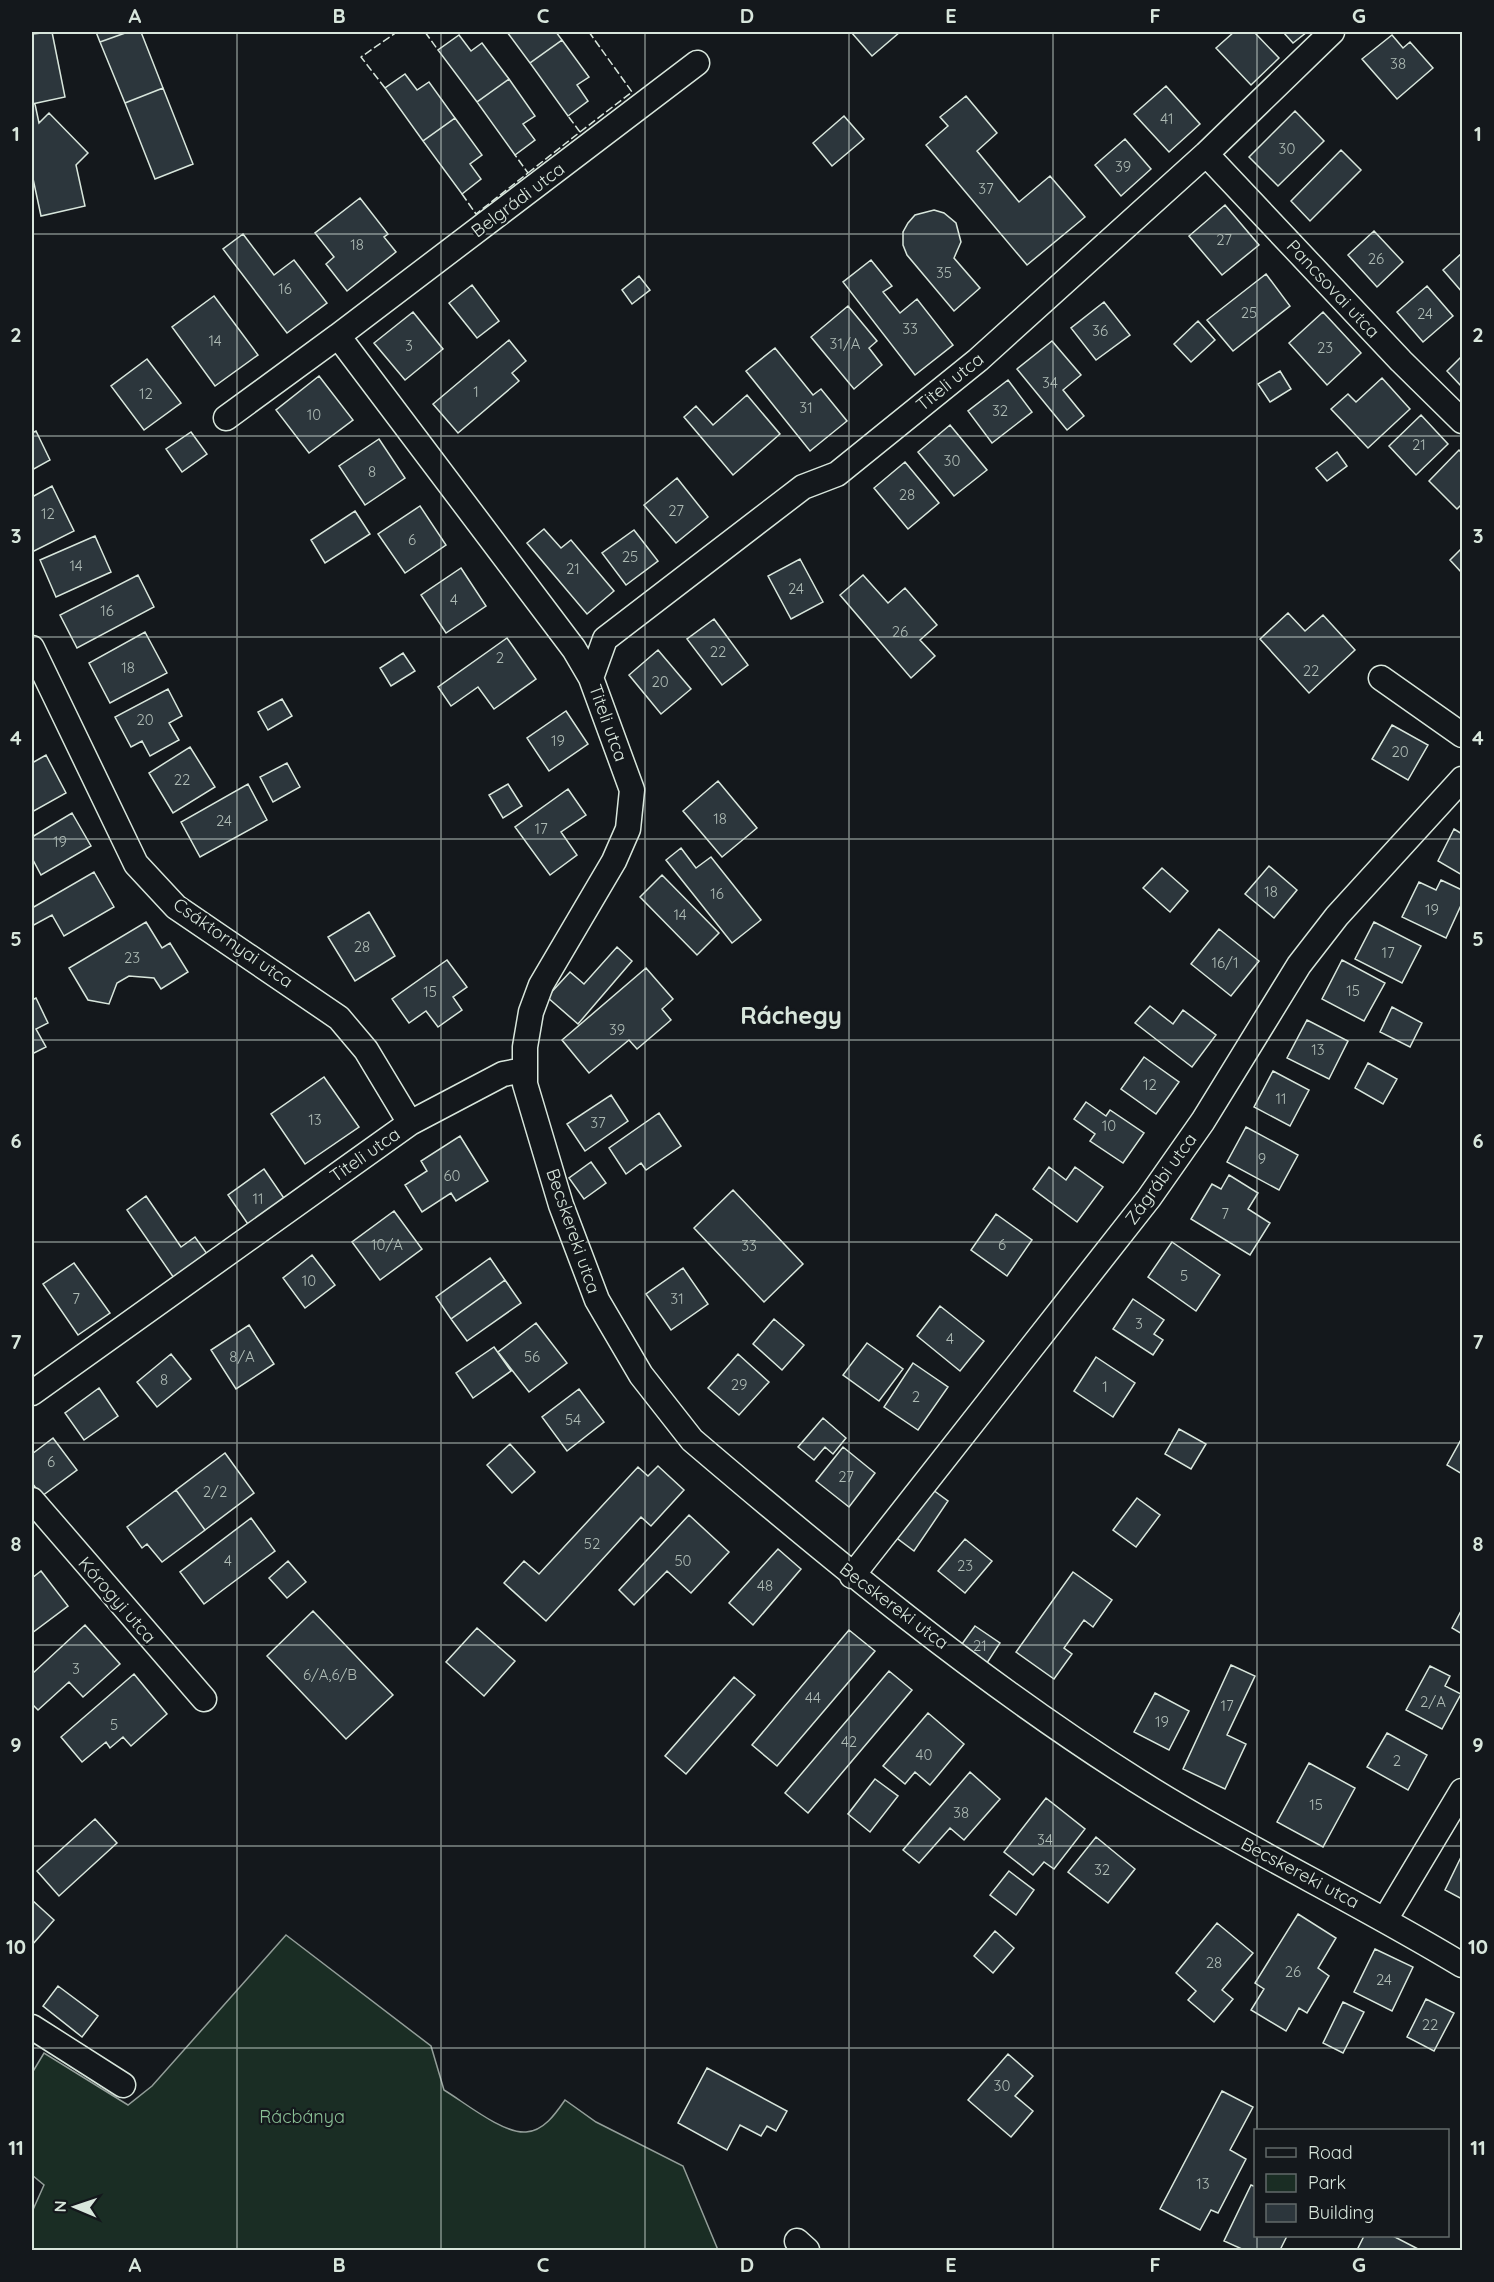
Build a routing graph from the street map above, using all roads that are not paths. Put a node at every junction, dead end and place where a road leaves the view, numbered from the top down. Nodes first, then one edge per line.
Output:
1 (1332, 32) edge
2 (697, 63) dead end
3 (1206, 154) junction
4 (338, 336) junction
5 (226, 418) dead end
6 (1462, 421) edge
7 (32, 648) edge
8 (591, 678) junction
9 (1380, 678) dead end
10 (1462, 735) edge
11 (1462, 779) edge
12 (524, 1070) junction
13 (410, 1123) junction
14 (32, 1393) edge
15 (32, 1500) edge
16 (852, 1576) junction
17 (204, 1699) dead end
18 (1462, 1791) edge
19 (1386, 1918) junction
20 (1462, 1965) edge
21 (32, 2027) edge
22 (123, 2085) dead end

1 - 3 street, Titeli utca
2 - 4 street, Belgrádi utca
3 - 6 street, Pancsovai utca
3 - 8 street, Titeli utca
4 - 5 street, Belgrádi utca
4 - 8 street
7 - 13 street, Csáktornyai utca
8 - 12 street, Titeli utca
9 - 10 street
11 - 16 street, Zágrábi utca
12 - 13 street, Titeli utca
12 - 16 street, Becskereki utca
13 - 14 street, Titeli utca
15 - 17 street, Kórogyi utca
16 - 19 street, Becskereki utca
18 - 19 street
19 - 20 street, Becskereki utca
21 - 22 street

